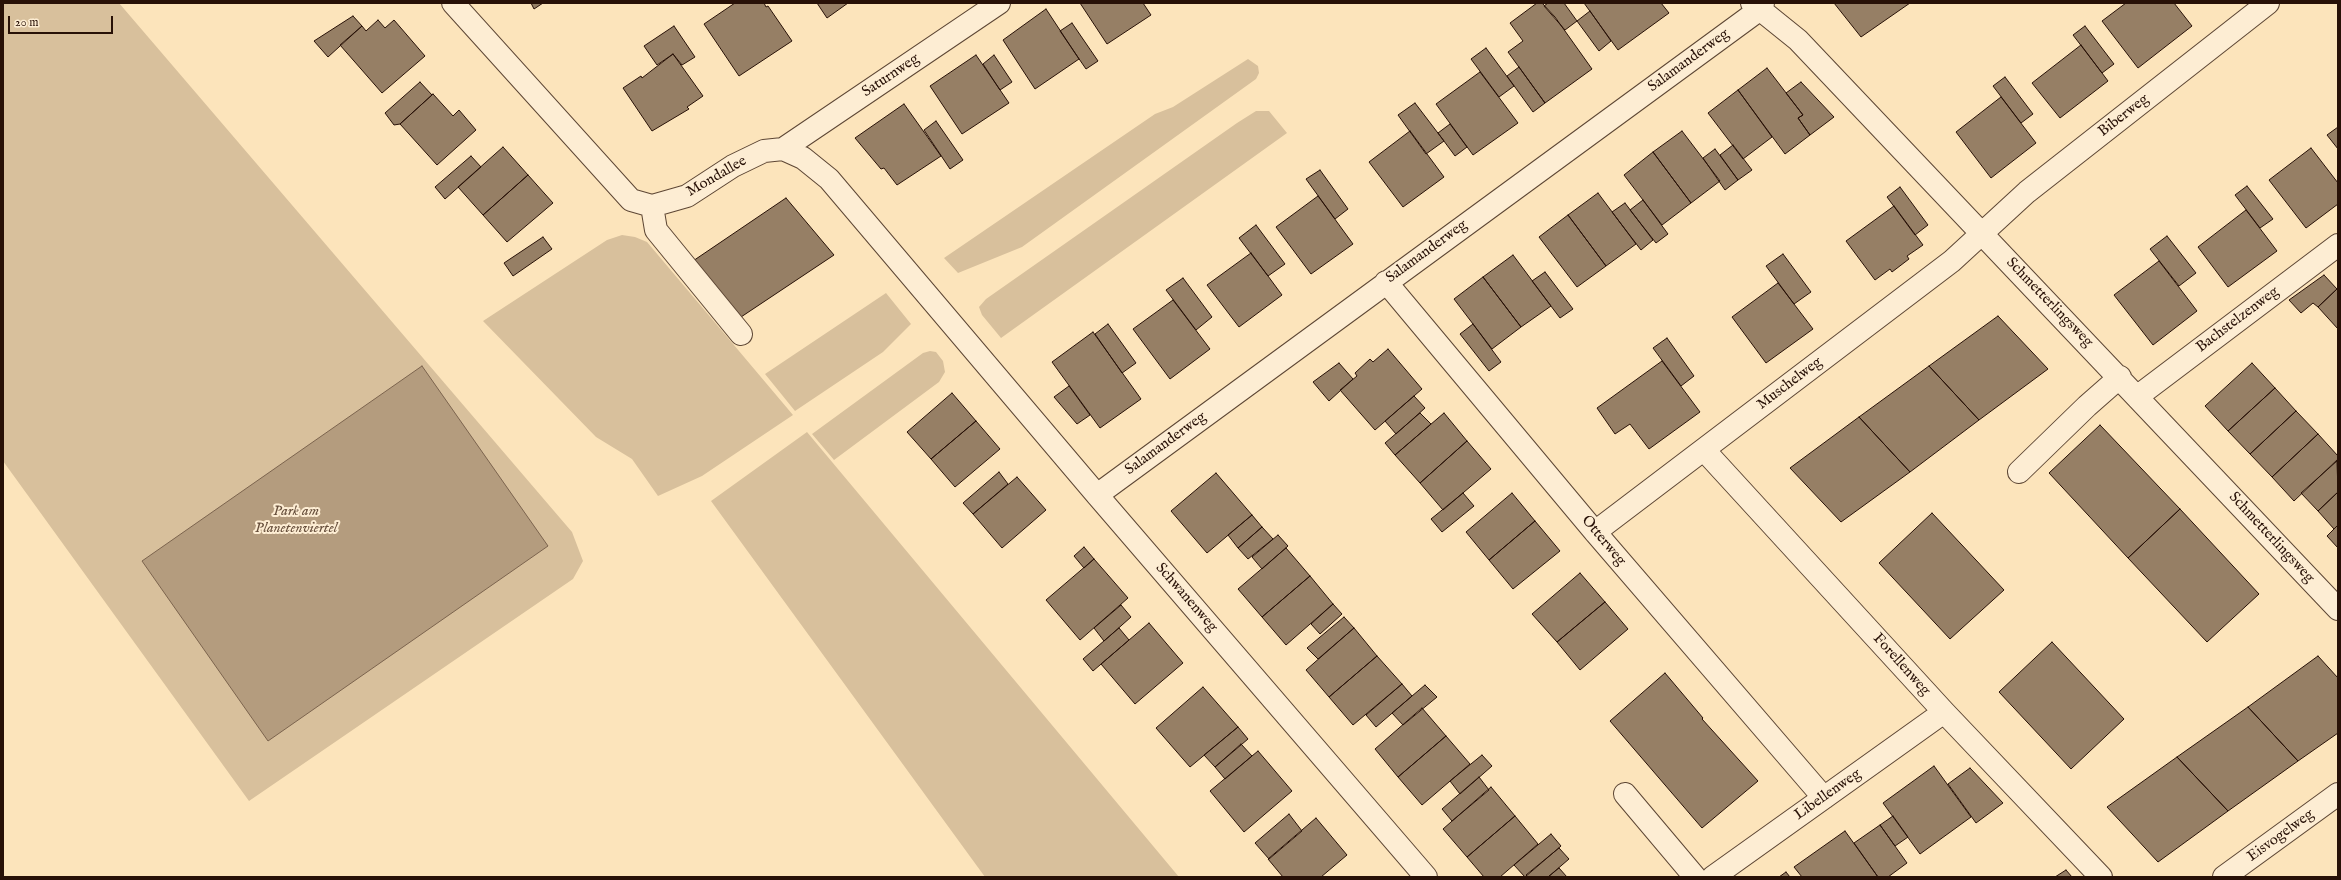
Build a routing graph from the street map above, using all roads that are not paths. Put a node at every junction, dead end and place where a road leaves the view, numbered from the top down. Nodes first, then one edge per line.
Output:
1 (453, 3) edge
2 (999, 3) edge
3 (2268, 3) edge
4 (1758, 5) edge
5 (783, 149) junction
6 (652, 206) junction
7 (1983, 233) junction
8 (2338, 244) edge
9 (1386, 282) junction
10 (741, 334) dead end
11 (2120, 378) junction
12 (2138, 396) junction
13 (1704, 450) junction
14 (2019, 472) dead end
15 (1097, 495) junction
16 (1595, 532) junction
17 (2338, 610) edge
18 (1944, 712) junction
19 (1625, 794) dead end
20 (2338, 794) edge
21 (1824, 798) junction
22 (1426, 877) edge
23 (1695, 877) edge
24 (1713, 877) edge
25 (2101, 877) edge
26 (2224, 877) edge

1 - 6 street
2 - 5 street, Saturnweg
3 - 7 street, Biberweg
4 - 7 street, Schmetterlingsweg
4 - 9 street, Salamanderweg
5 - 6 street, Mondallee
5 - 15 street, Schwanenweg
6 - 10 street
7 - 11 street, Schmetterlingsweg
7 - 13 street, Muschelweg
8 - 12 street, Bachstelzenweg
9 - 15 street, Salamanderweg
9 - 16 street, Otterweg
11 - 12 street, Schmetterlingsweg
11 - 14 street
12 - 17 street, Schmetterlingsweg
13 - 16 street, Muschelweg
13 - 18 street, Forellenweg
15 - 22 street, Schwanenweg
16 - 21 street, Otterweg
18 - 21 street, Libellenweg
18 - 25 street, Forellenweg
19 - 23 street
20 - 26 street, Eisvogelweg
21 - 24 street, Libellenweg

